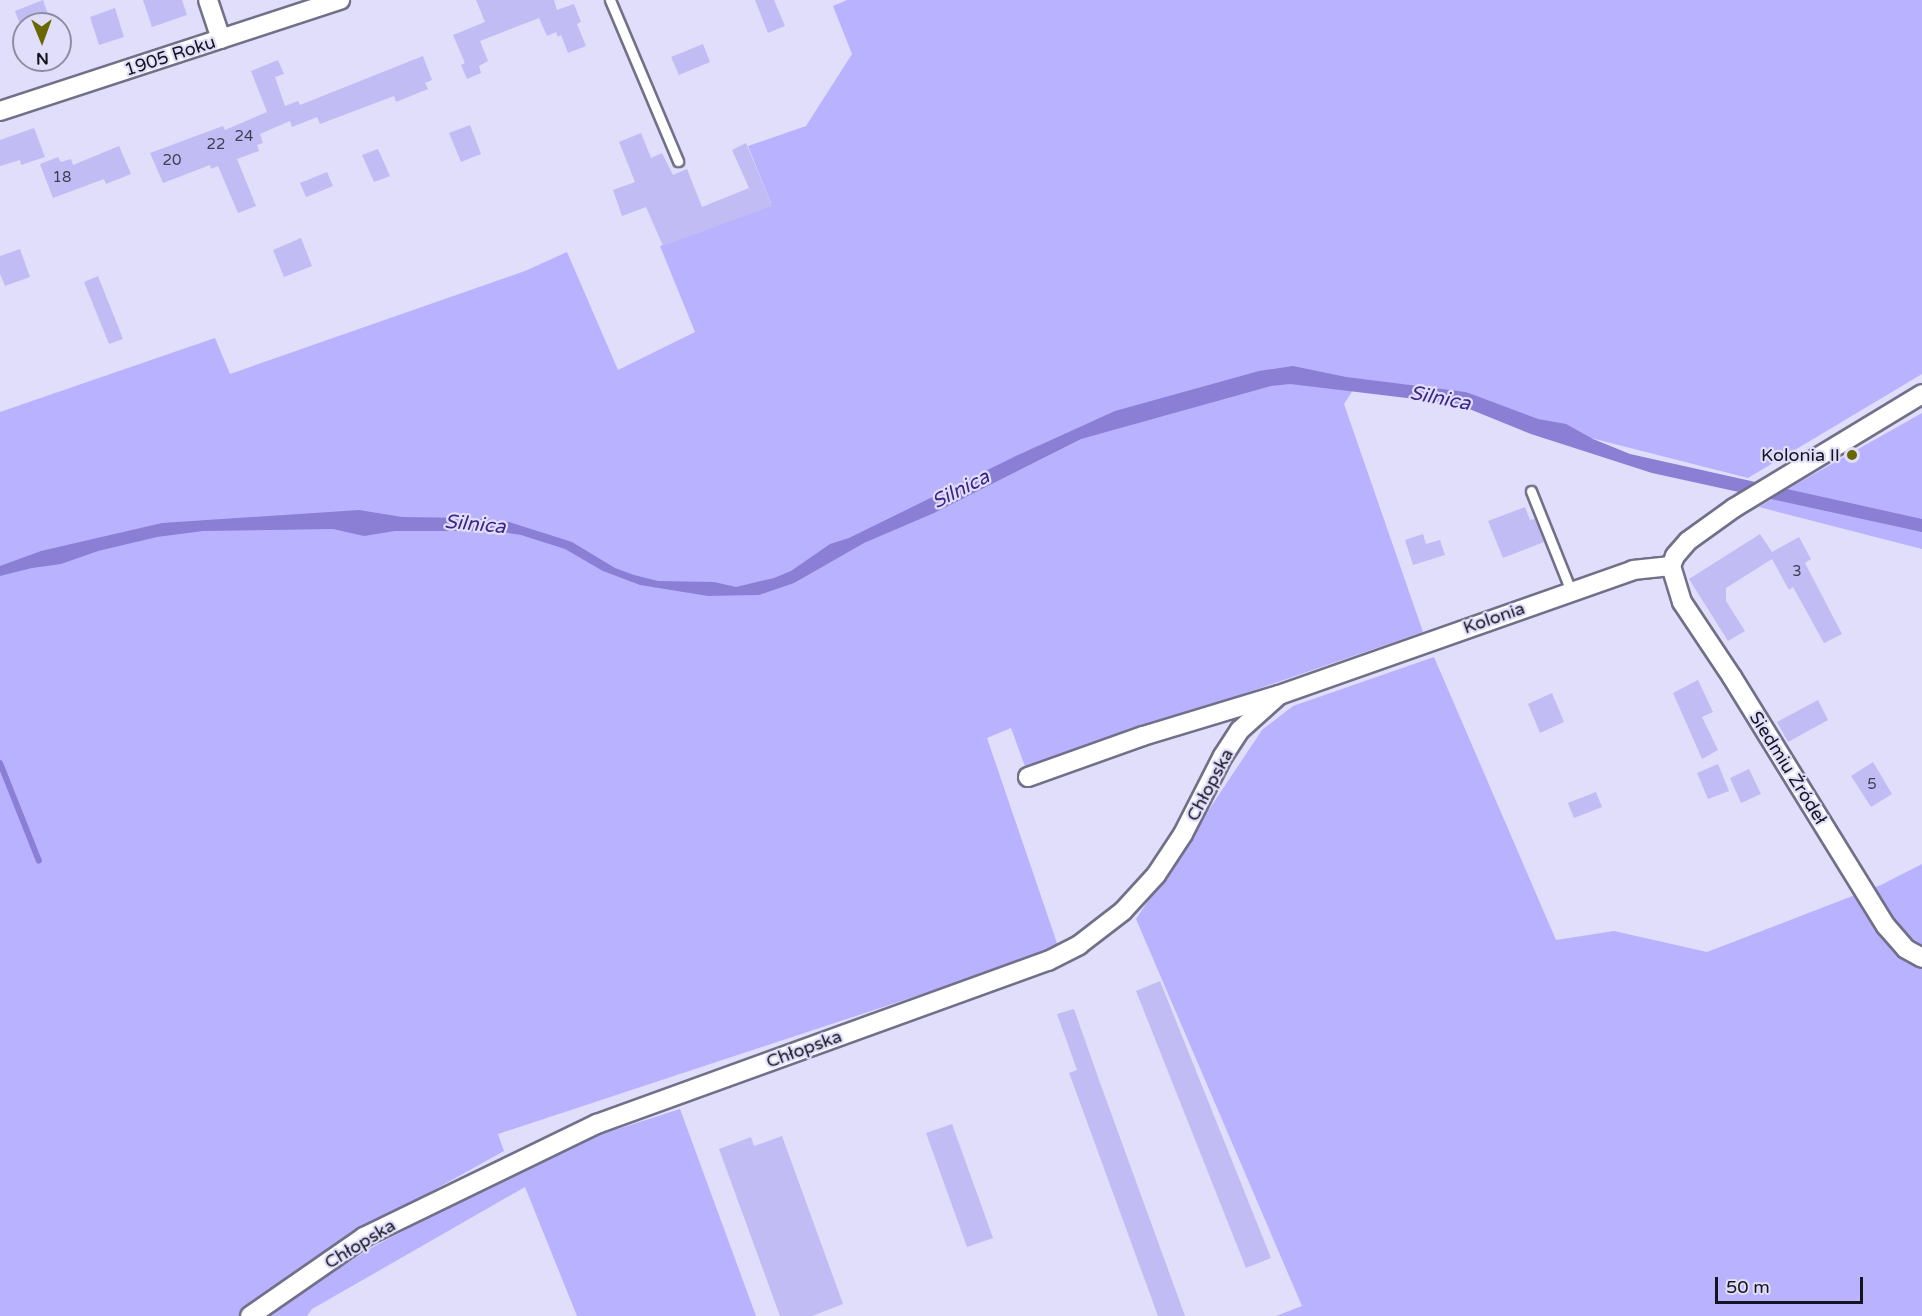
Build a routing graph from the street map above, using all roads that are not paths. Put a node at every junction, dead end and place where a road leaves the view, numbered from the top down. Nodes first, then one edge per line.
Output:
1 (208, 0) edge
2 (340, 0) edge
3 (610, 0) edge
4 (221, 39) junction
5 (0, 111) edge
6 (678, 161) dead end
7 (1922, 394) edge
8 (1531, 491) dead end
9 (1671, 566) junction
10 (1571, 591) junction
11 (1279, 696) junction
12 (1028, 777) dead end
13 (1922, 958) edge
14 (250, 1316) edge

1 - 4 street
2 - 4 street, 1905 Roku
3 - 6 lane
4 - 5 street, 1905 Roku
7 - 9 street
8 - 10 lane
9 - 10 street, Kolonia
9 - 13 street, Siedmiu Źródeł
10 - 11 street, Kolonia
11 - 12 street, Kolonia
11 - 14 street, Chłopska

